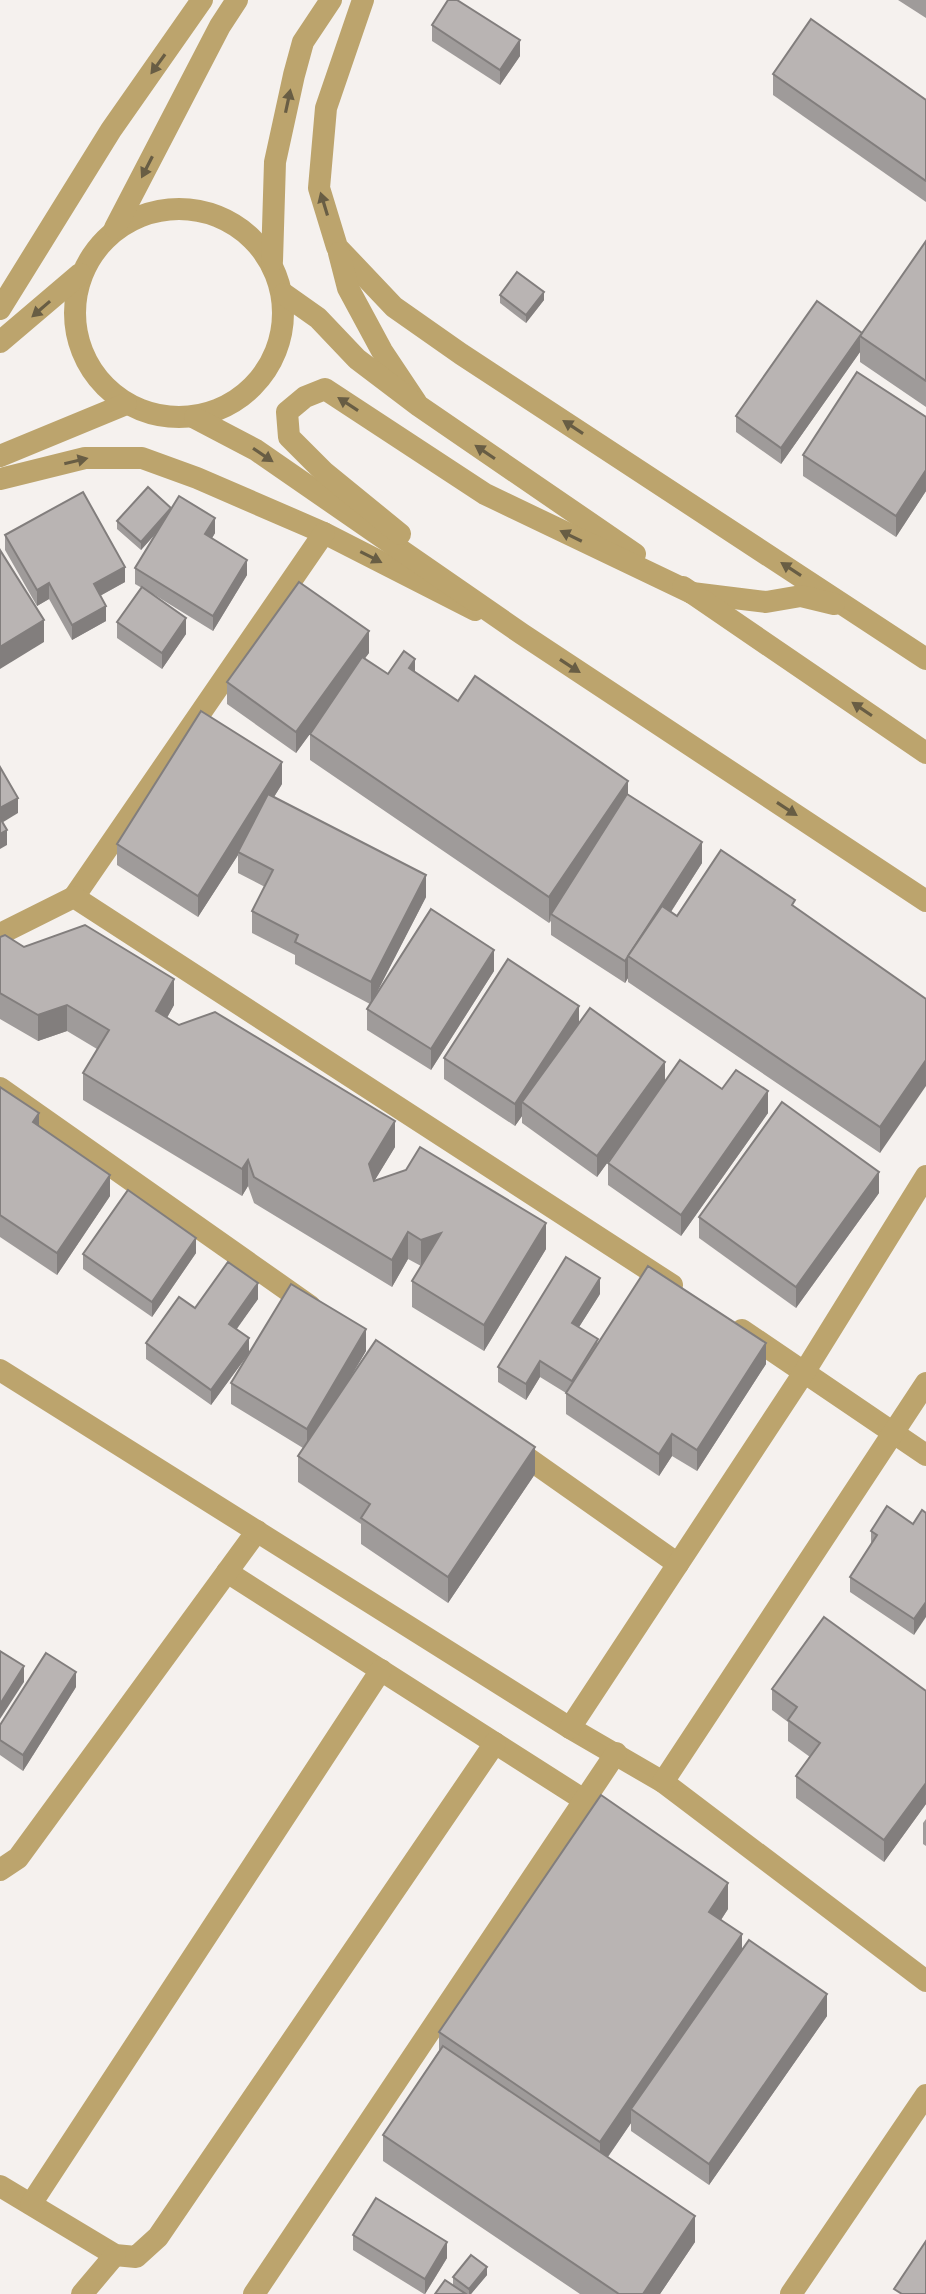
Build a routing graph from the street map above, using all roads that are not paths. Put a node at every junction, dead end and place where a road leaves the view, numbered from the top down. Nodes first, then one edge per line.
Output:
1 (202, 0) edge
2 (237, 0) edge
3 (331, 0) edge
4 (363, 0) edge
5 (115, 228) junction
6 (337, 247) junction
7 (272, 261) junction
8 (80, 274) junction
9 (284, 294) junction
10 (0, 309) edge
11 (0, 342) edge
12 (126, 404) junction
13 (419, 406) junction
14 (195, 418) junction
15 (0, 456) edge
16 (0, 479) edge
17 (324, 533) junction
18 (692, 593) junction
19 (850, 608) junction
20 (522, 634) junction
21 (926, 659) edge
22 (926, 753) edge
23 (74, 897) junction
24 (926, 901) edge
25 (0, 934) edge
26 (0, 1088) edge
27 (926, 1176) edge
28 (685, 1293) edge
29 (326, 1317) edge
30 (725, 1319) edge
31 (0, 1370) edge
32 (805, 1371) junction
33 (926, 1383) edge
34 (893, 1433) junction
35 (495, 1436) edge
36 (926, 1455) edge
37 (257, 1531) junction
38 (678, 1564) junction
39 (227, 1572) junction
40 (381, 1670) junction
41 (570, 1728) junction
42 (495, 1743) junction
43 (616, 1753) junction
44 (663, 1782) junction
45 (584, 1800) junction
46 (0, 1870) edge
47 (926, 1981) edge
48 (926, 2095) edge
49 (0, 2186) edge
50 (31, 2204) junction
51 (115, 2255) junction
52 (82, 2294) edge
53 (254, 2294) edge
54 (791, 2294) edge

1 -> 10 street
2 -> 5 street
7 -> 3 street
6 -> 4 street
5 - 7 street
5 - 8 street
6 - 13 street
19 -> 6 street
7 - 9 street
8 -> 11 street
8 - 12 street
9 - 13 street
9 - 14 street
12 - 14 street
12 - 15 street
18 -> 13 street
14 -> 20 street
16 -> 17 street
17 -> 20 street
17 - 23 street
18 - 19 street
18 -> 20 street
22 -> 18 street
19 - 21 street
20 -> 24 street
23 - 25 street
23 - 28 street
26 - 29 street
27 - 32 street
30 - 32 street
31 - 37 street
32 - 34 street
32 - 38 street
33 - 34 street
34 - 36 street
34 - 44 street
35 - 38 street
37 - 39 street
37 - 41 street
38 - 41 street
39 - 40 street
39 - 46 street
40 - 42 street
40 - 50 street
41 - 43 street
42 - 45 street
42 - 51 street
43 - 44 street
43 - 45 street
44 - 47 street
45 - 53 street
48 - 54 street
49 - 50 street
50 - 51 street
51 - 52 street

